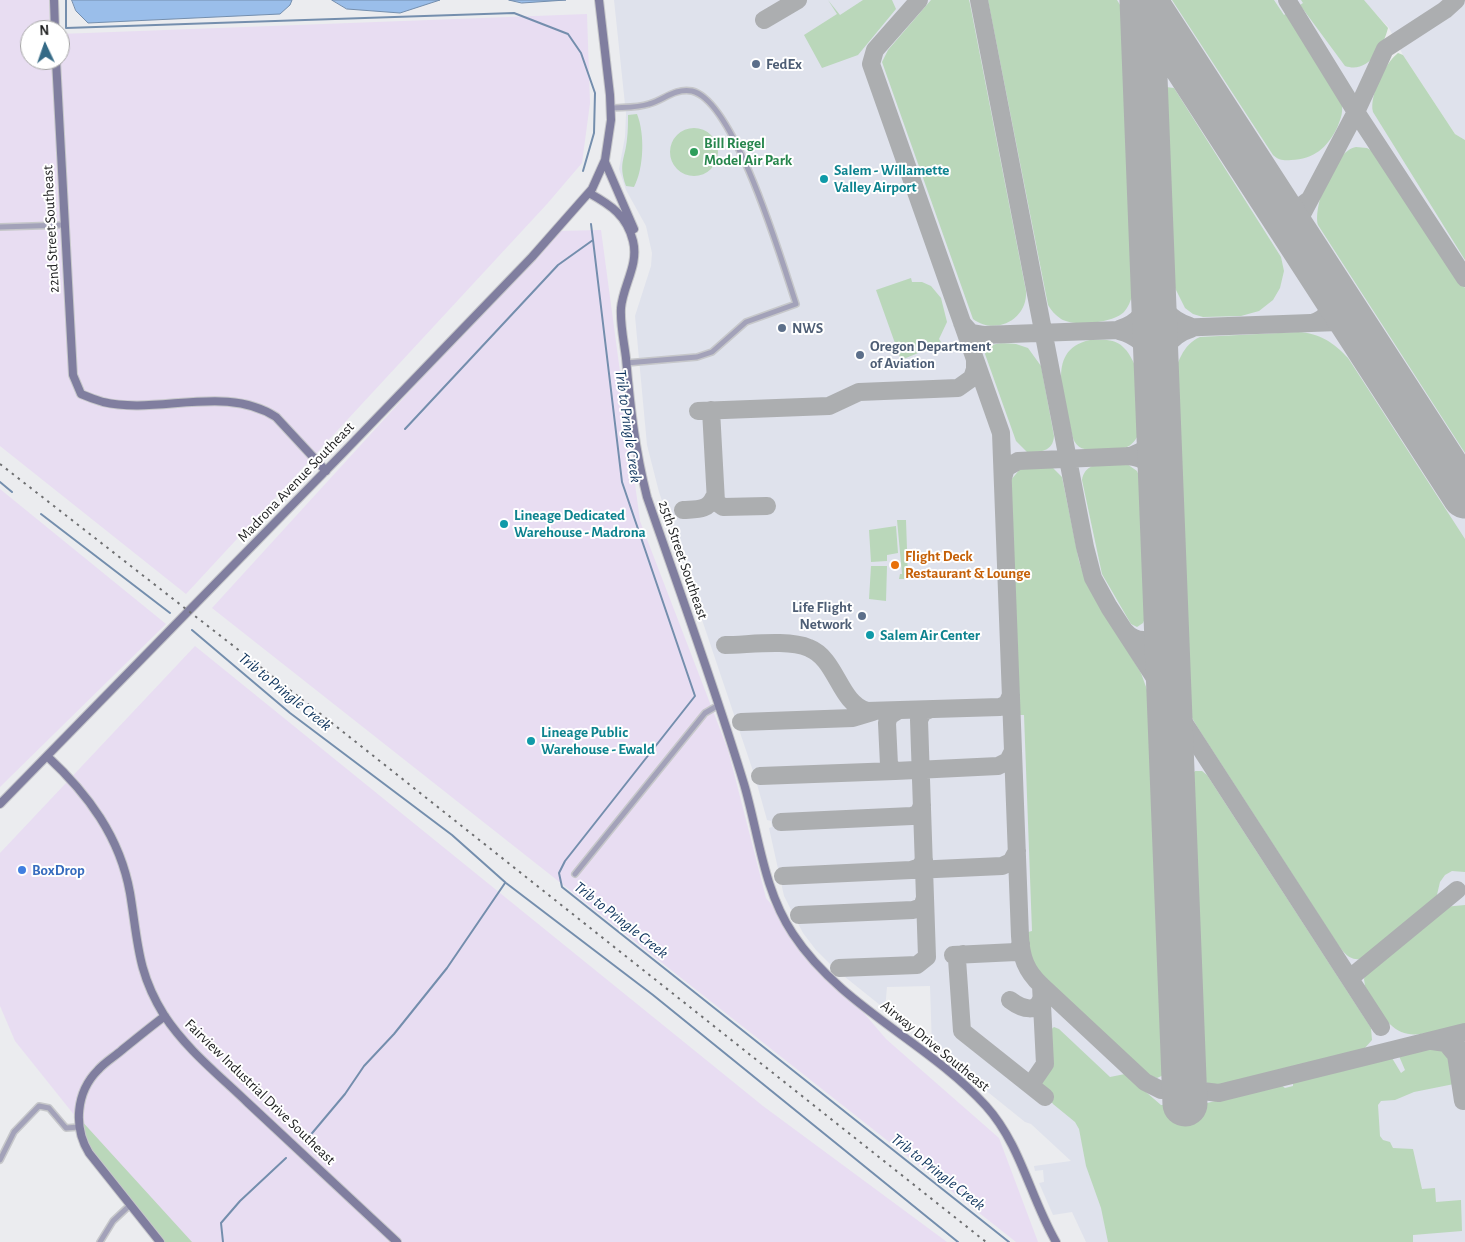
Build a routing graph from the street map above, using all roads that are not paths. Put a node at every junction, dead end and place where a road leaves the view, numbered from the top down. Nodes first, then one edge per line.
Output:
1 (54, 0) edge
2 (599, 0) edge
3 (55, 20) edge
4 (56, 70) edge
5 (611, 108) junction
6 (605, 160) junction
7 (589, 193) junction
8 (64, 224) junction
9 (0, 227) edge
10 (633, 241) junction
11 (626, 364) junction
12 (326, 471) junction
13 (717, 706) junction
14 (47, 756) junction
15 (0, 804) edge
16 (576, 874) dead end
17 (798, 942) joint
18 (165, 1016) junction
19 (79, 1127) junction
20 (0, 1160) edge
21 (130, 1205) junction
22 (100, 1242) edge
23 (160, 1242) edge
24 (397, 1242) edge
25 (1056, 1242) edge

1 - 3 street
2 - 5 street
4 - 8 street, 22nd Street Southeast
5 - 6 street
5 - 11 street
6 - 7 street, Madrona Avenue Southeast
6 - 10 street
7 - 10 street, 25th Street Southeast
7 - 12 street, Madrona Avenue Southeast
8 - 9 street
8 - 12 street, 22nd Street Southeast
10 - 11 street, 25th Street Southeast
11 - 13 street, 25th Street Southeast
12 - 14 street, Madrona Avenue Southeast
13 - 16 street
13 - 17 street, 25th Street Southeast
14 - 15 street, Madrona Avenue Southeast
14 - 18 street, Fairview Industrial Drive Southeast
17 - 25 street, Airway Drive Southeast
18 - 19 street
18 - 24 street, Fairview Industrial Drive Southeast
19 - 20 street
19 - 21 street
21 - 22 street
21 - 23 street

